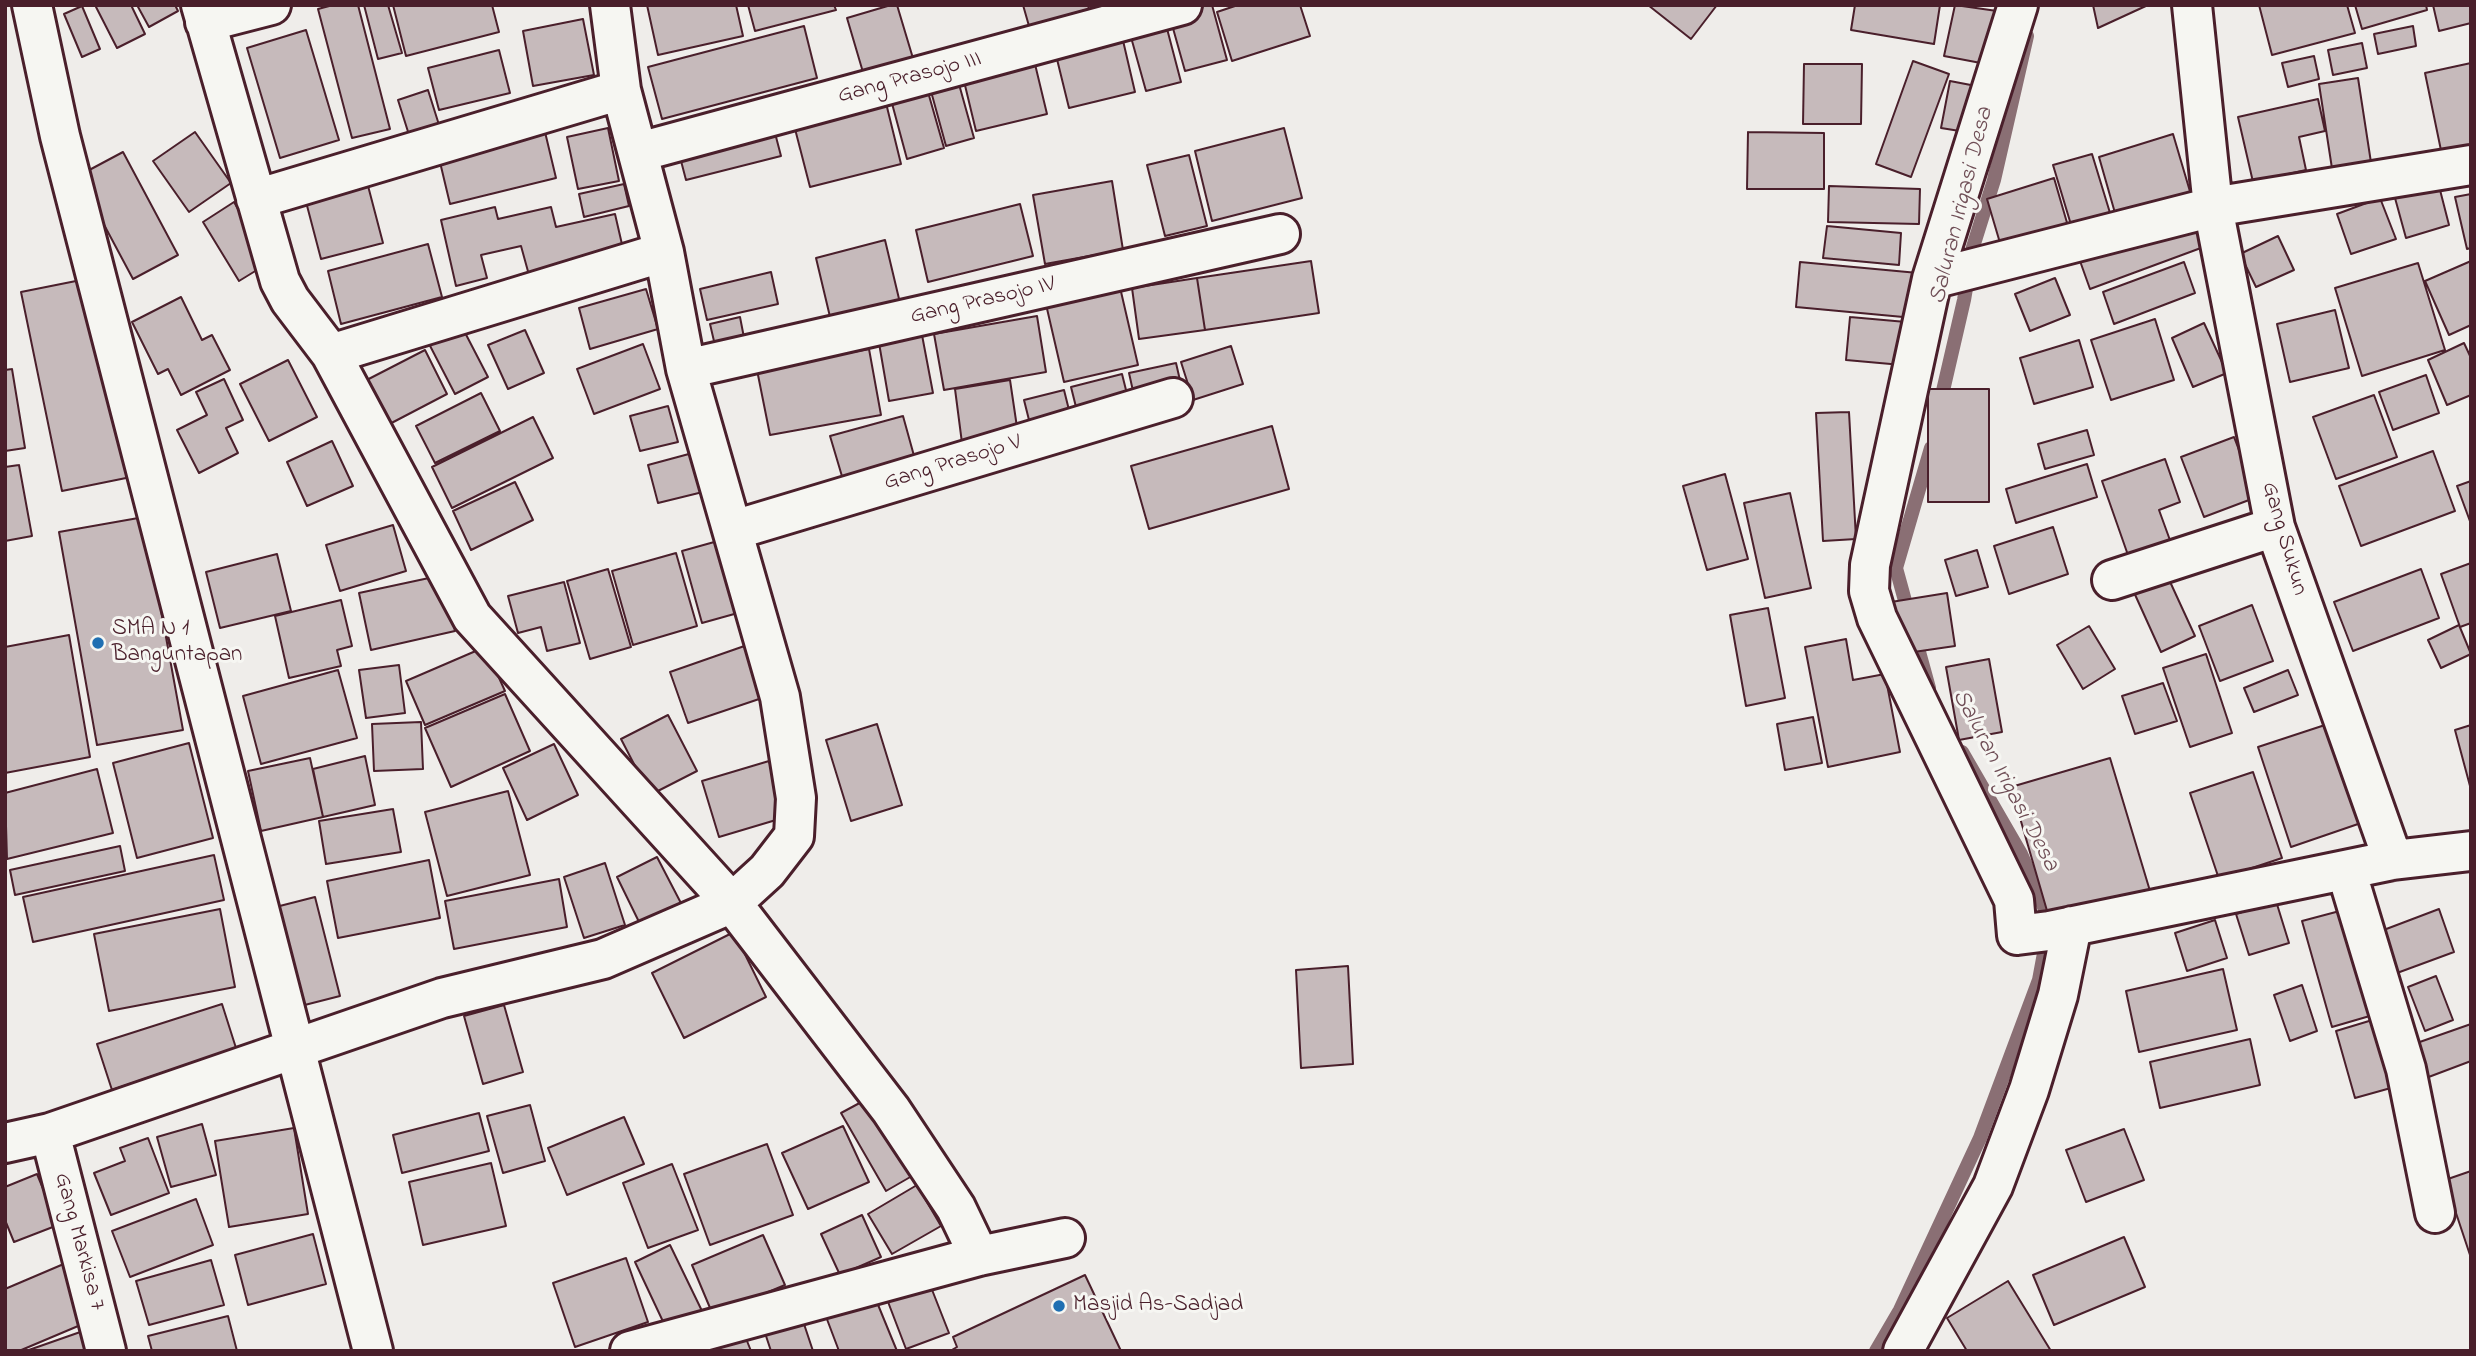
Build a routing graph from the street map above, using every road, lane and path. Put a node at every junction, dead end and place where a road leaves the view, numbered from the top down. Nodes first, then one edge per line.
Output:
1 (32, 5) edge
2 (271, 5) edge
3 (610, 5) edge
4 (1182, 5) edge
5 (2018, 5) edge
6 (2192, 5) edge
7 (203, 14) edge
8 (621, 90) junction
9 (639, 152) junction
10 (2471, 165) edge
11 (256, 199) junction
12 (2213, 207) junction
13 (1280, 234) dead end
14 (664, 252) junction
15 (1932, 279) junction
16 (331, 354) junction
17 (686, 369) junction
18 (1173, 398) dead end
19 (2274, 527) junction
20 (734, 530) junction
21 (2112, 580) dead end
22 (2471, 851) edge
23 (2393, 860) junction
24 (2346, 870) junction
25 (732, 903) junction
26 (2056, 930) junction
27 (295, 1048) junction
28 (50, 1133) junction
29 (5, 1143) edge
30 (2435, 1213) dead end
31 (1065, 1238) dead end
32 (979, 1256) junction
33 (106, 1351) edge
34 (373, 1351) edge
35 (630, 1351) edge
36 (1903, 1351) edge

1 - 27 street
2 - 7 street
3 - 8 street
4 - 9 street, Gang Prasojo III
5 - 15 street
6 - 12 street, Gang Sukun
7 - 11 street
8 - 9 street
8 - 11 street
9 - 14 street
10 - 12 street
11 - 16 street
12 - 15 street
12 - 19 street, Gang Sukun
13 - 17 street, Gang Prasojo IV
14 - 16 street
14 - 17 street
15 - 26 street
16 - 25 street
17 - 20 street
18 - 20 street, Gang Prasojo V
19 - 21 street
19 - 23 street, Gang Sukun
20 - 25 street
22 - 23 street
23 - 24 street
24 - 26 street
24 - 30 street
25 - 27 street
25 - 32 street
26 - 36 street
27 - 28 street
27 - 34 street
28 - 29 street
28 - 33 street, Gang Markisa 7
31 - 32 street
32 - 35 street

